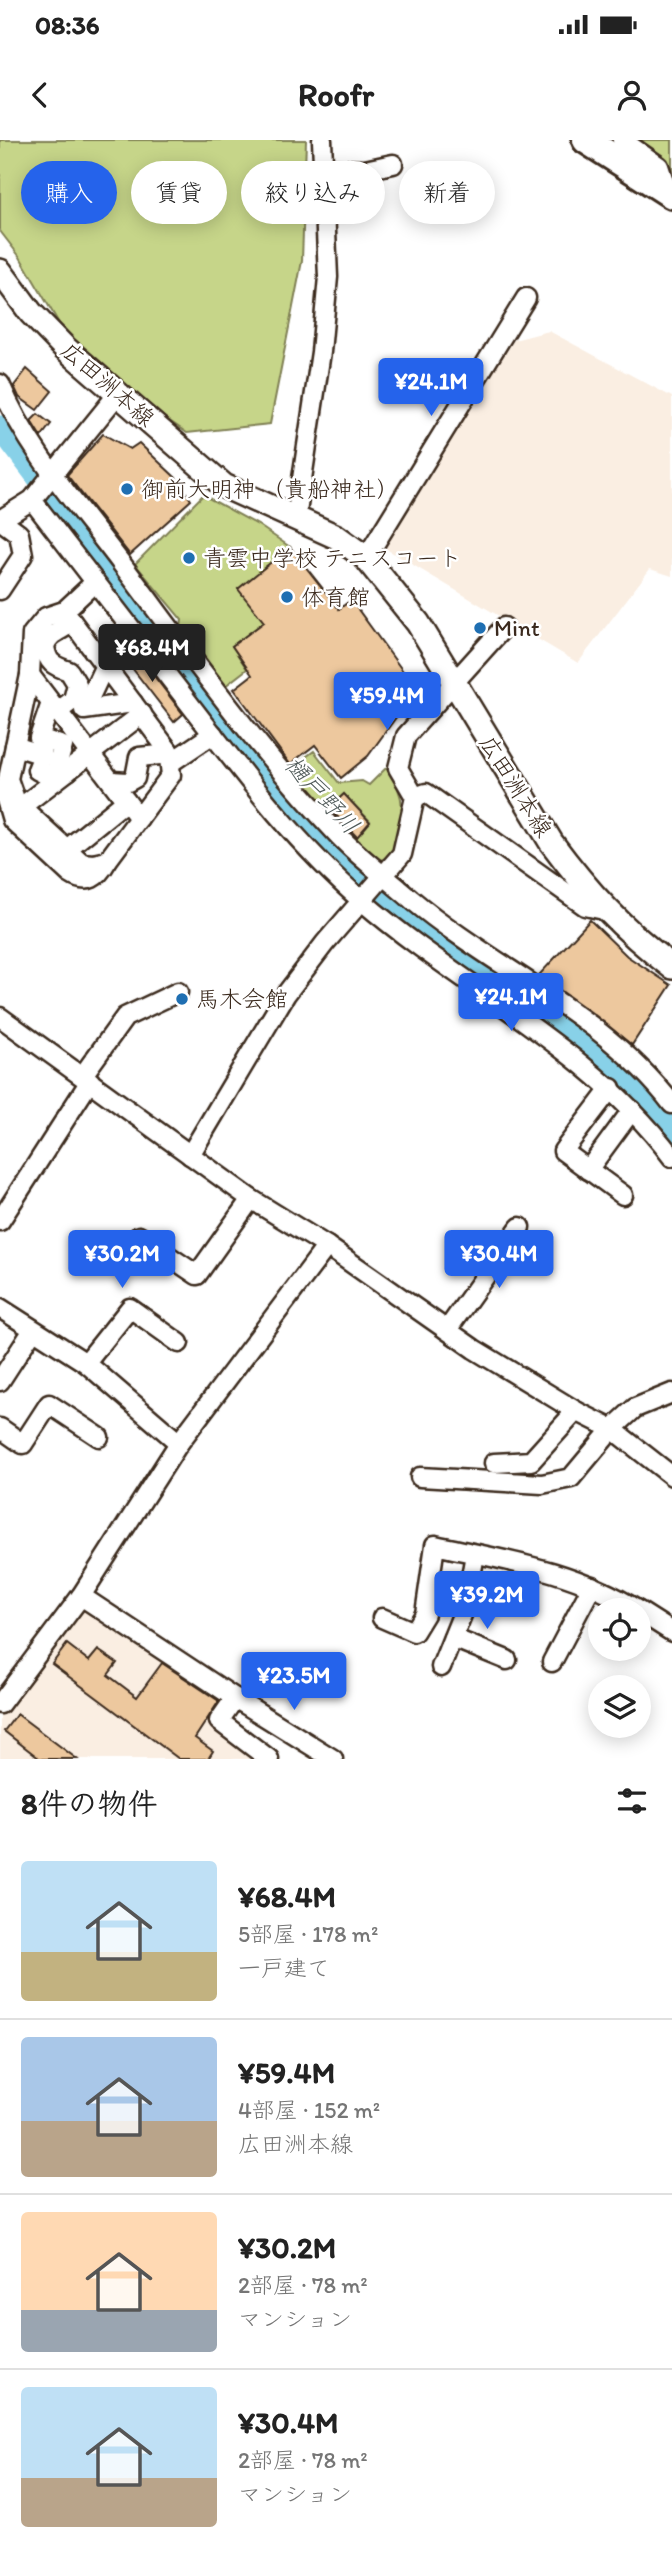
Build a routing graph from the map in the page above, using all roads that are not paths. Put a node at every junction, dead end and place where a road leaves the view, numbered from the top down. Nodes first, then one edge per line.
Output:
1 (322, 140) edge
2 (586, 140) edge
3 (622, 140) edge
4 (321, 161) edge
5 (393, 164) dead end
6 (385, 166) edge
7 (670, 194) edge
8 (325, 224) edge
9 (0, 271) edge
10 (526, 298) dead end
11 (0, 384) edge
12 (117, 395) junction
13 (53, 472) junction
14 (32, 500) junction
15 (296, 519) junction
16 (0, 520) edge
17 (366, 558) junction
18 (95, 582) junction
19 (0, 590) edge
20 (68, 617) junction
21 (504, 627) dead end
22 (105, 665) junction
23 (30, 675) junction
24 (454, 685) junction
25 (54, 708) junction
26 (137, 708) junction
27 (213, 734) junction
28 (15, 746) junction
29 (90, 754) junction
30 (169, 757) junction
31 (62, 775) junction
32 (8, 776) junction
33 (111, 781) junction
34 (415, 797) junction
35 (126, 801) junction
36 (21, 807) junction
37 (139, 818) junction
38 (67, 849) junction
39 (107, 861) junction
40 (384, 875) junction
41 (362, 901) junction
42 (604, 910) junction
43 (672, 967) edge
44 (178, 992) dead end
45 (0, 1017) edge
46 (86, 1078) junction
47 (611, 1088) junction
48 (672, 1104) edge
49 (632, 1110) junction
50 (190, 1155) junction
51 (672, 1157) edge
52 (589, 1170) junction
53 (623, 1195) dead end
54 (251, 1199) junction
55 (0, 1221) edge
56 (520, 1227) dead end
57 (139, 1236) dead end
58 (327, 1246) junction
59 (0, 1308) edge
60 (33, 1330) junction
61 (447, 1330) junction
62 (179, 1343) dead end
63 (86, 1363) junction
64 (0, 1381) edge
65 (672, 1393) edge
66 (576, 1411) junction
67 (0, 1428) edge
68 (612, 1429) junction
69 (99, 1437) dead end
70 (179, 1443) junction
71 (494, 1463) dead end
72 (672, 1476) edge
73 (420, 1477) dead end
74 (475, 1554) junction
75 (592, 1586) junction
76 (81, 1596) junction
77 (619, 1598) edge
78 (382, 1618) dead end
79 (651, 1618) edge
80 (672, 1632) edge
81 (453, 1637) junction
82 (507, 1660) dead end
83 (552, 1662) dead end
84 (440, 1667) dead end
85 (235, 1698) junction
86 (0, 1704) edge
87 (269, 1759) edge
88 (333, 1759) edge

1 - 4 street
2 - 7 highway
3 - 7 street
5 - 6 street
8 - 15 street
9 - 12 main road, 広田洲本線
10 - 17 street
11 - 13 street
12 - 13 street
12 - 15 main road, 広田洲本線
13 - 14 street
13 - 40 street
14 - 16 street
14 - 18 street
15 - 17 main road, 広田洲本線
16 - 19 street
17 - 24 main road, 広田洲本線
18 - 20 street
18 - 27 street
20 - 22 street
20 - 23 street
20 - 25 street
21 - 24 street
22 - 26 street
22 - 26 street
23 - 25 street
23 - 28 street
24 - 34 street
24 - 42 main road, 広田洲本線
25 - 29 street
25 - 31 street
26 - 29 street
26 - 30 street
27 - 30 street
27 - 41 street
28 - 31 street
28 - 32 street
29 - 31 street
29 - 33 street
30 - 33 street
30 - 37 street
31 - 36 street
32 - 36 street
32 - 39 street
33 - 35 street
34 - 40 street
34 - 42 street
35 - 37 street
35 - 38 street
36 - 38 street
37 - 39 street
38 - 39 street
40 - 41 street
40 - 48 street
41 - 47 street
41 - 50 street
42 - 43 main road, 広田洲本線
44 - 46 street
45 - 46 street
46 - 50 street
46 - 55 street
47 - 49 street
47 - 52 street
49 - 51 street
49 - 52 street
50 - 54 street
52 - 53 street
54 - 57 street
54 - 58 street
56 - 61 street
58 - 61 street
58 - 70 street
59 - 60 street
60 - 63 street
60 - 64 street
61 - 66 street
62 - 63 street
63 - 70 street
65 - 68 street
66 - 68 street
66 - 71 street
67 - 69 street
68 - 72 street
68 - 73 street
70 - 76 street
74 - 75 street
74 - 78 street
74 - 81 street
75 - 77 street
75 - 83 street
76 - 85 street
76 - 86 street
79 - 80 street
81 - 82 street
81 - 84 street
85 - 87 street
85 - 88 street

